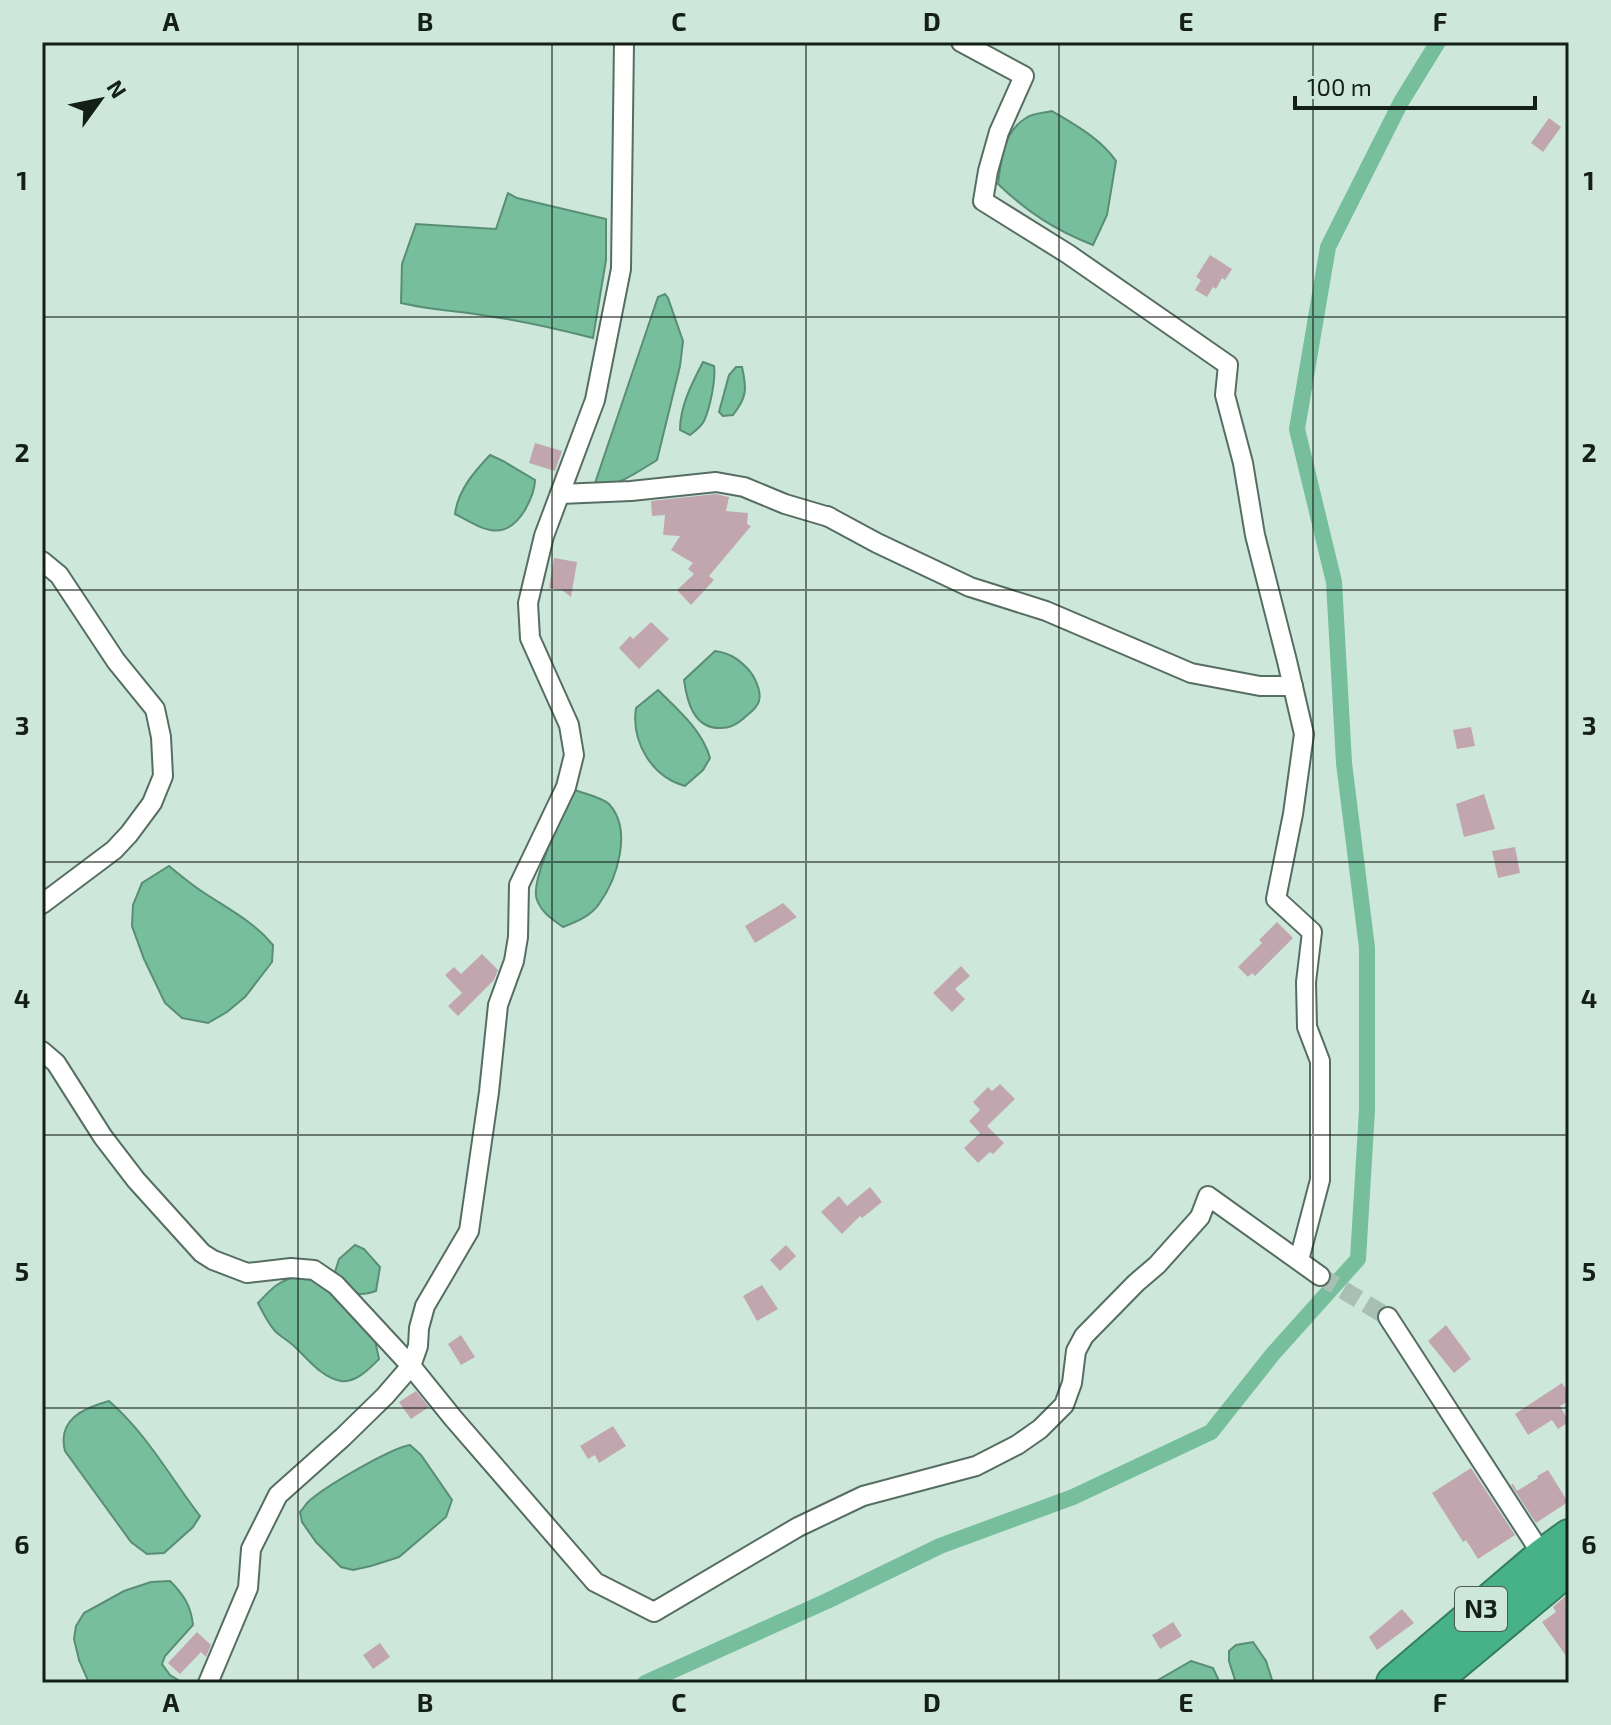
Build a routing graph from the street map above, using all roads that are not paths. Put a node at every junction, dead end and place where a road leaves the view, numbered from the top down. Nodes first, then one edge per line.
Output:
1 (624, 42) edge
2 (961, 42) edge
3 (560, 494) junction
4 (42, 561) edge
5 (1293, 686) junction
6 (42, 904) edge
7 (42, 1051) edge
8 (1299, 1260) junction
9 (1320, 1276) tunnel mouth
10 (1388, 1317) tunnel mouth
11 (411, 1366) junction
12 (1560, 1553) edge
13 (208, 1683) edge
14 (1394, 1683) edge
15 (1430, 1683) edge

1 - 3 street
2 - 5 street
3 - 5 street
3 - 11 street
4 - 6 street
5 - 8 street
7 - 11 street
8 - 9 street
8 - 11 street
10 - 12 street
11 - 13 street
12 - 14 highway, N3
12 - 15 highway, N3

